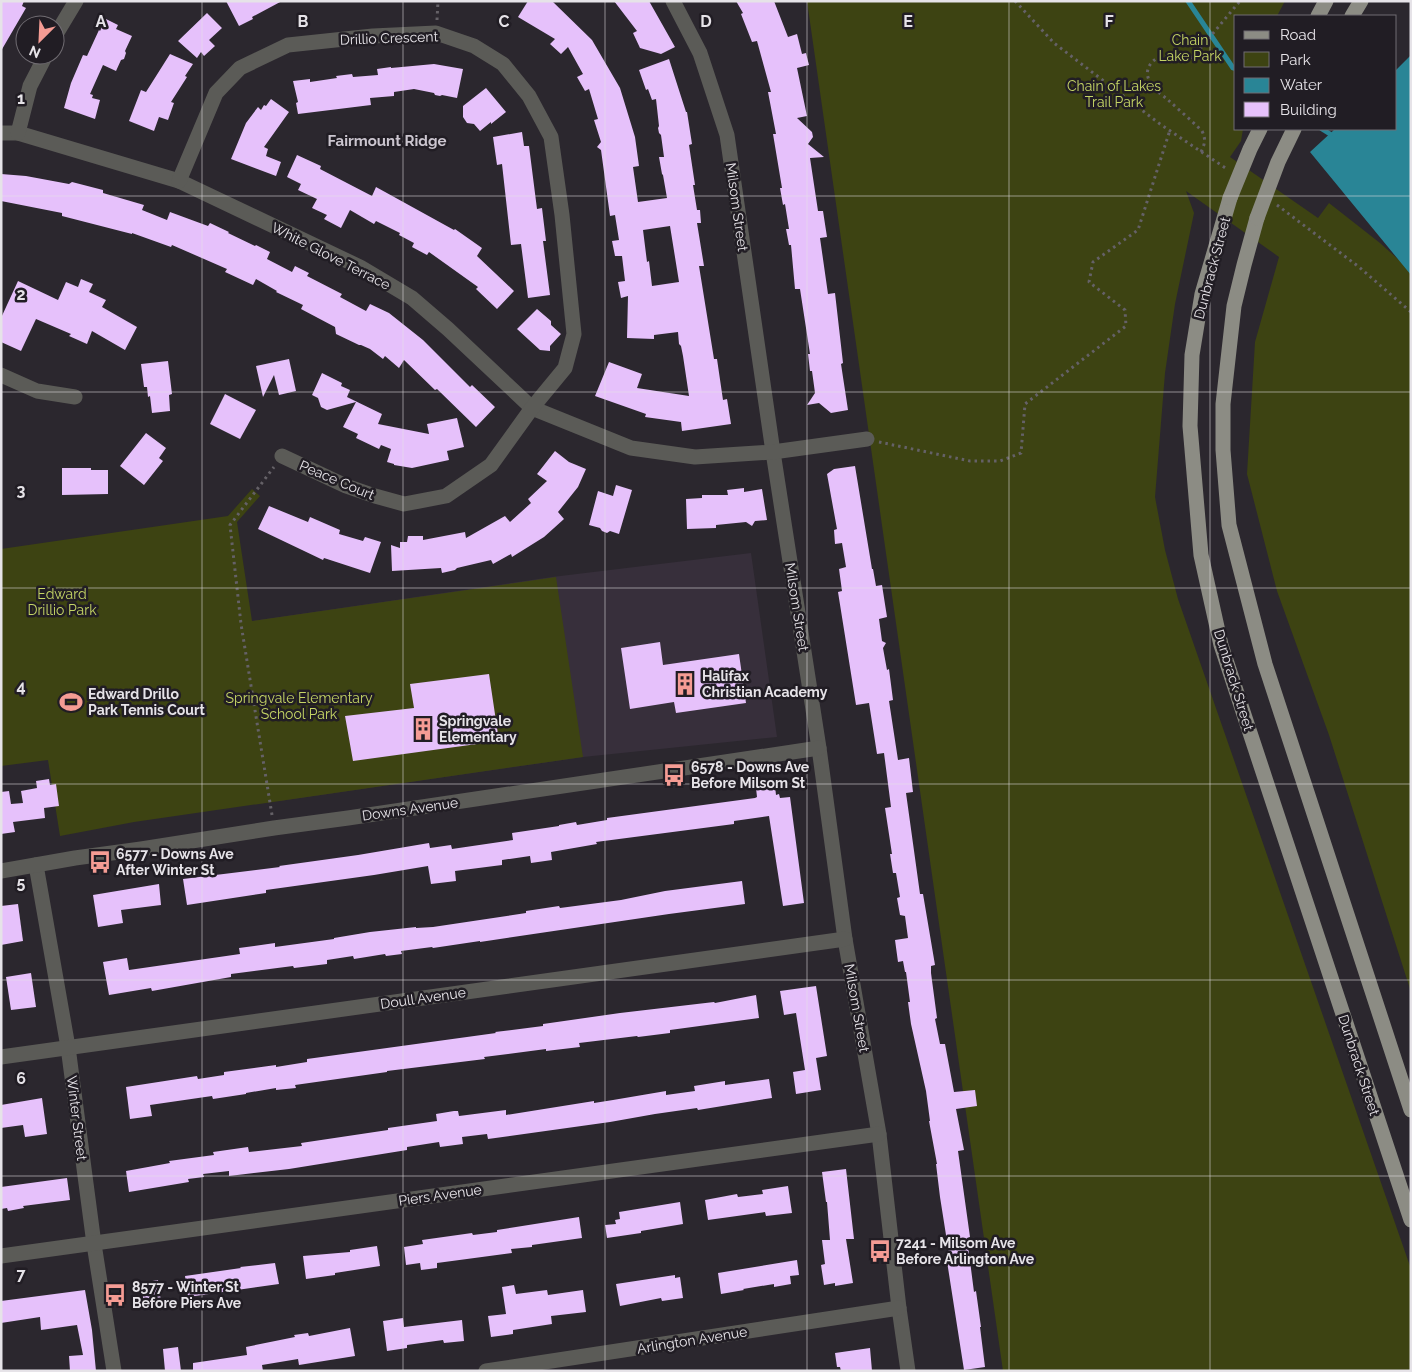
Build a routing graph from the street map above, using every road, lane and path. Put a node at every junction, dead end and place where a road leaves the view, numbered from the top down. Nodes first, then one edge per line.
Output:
1 (76, 1) edge
2 (673, 1) edge
3 (1016, 1) edge
4 (1240, 1) edge
5 (1326, 1) edge
6 (1360, 1) edge
7 (1319, 15) edge
8 (1353, 15) edge
9 (65, 19) edge
10 (41, 65) edge
11 (1170, 130) junction
12 (1260, 130) edge
13 (1294, 130) edge
14 (1, 132) edge
15 (18, 133) junction
16 (1201, 152) junction
17 (1234, 175) dead end
18 (179, 181) junction
19 (1275, 204) dead end
20 (1411, 312) edge
21 (1, 375) edge
22 (75, 397) dead end
23 (532, 408) junction
24 (867, 439) joint
25 (774, 452) junction
26 (282, 456) joint
27 (819, 748) junction
28 (274, 828) junction
29 (36, 865) junction
30 (1, 871) edge
31 (845, 939) junction
32 (68, 1047) junction
33 (1, 1057) edge
34 (1411, 1110) edge
35 (879, 1134) junction
36 (1411, 1220) edge
37 (94, 1244) junction
38 (1, 1256) edge
39 (898, 1308) junction
40 (114, 1371) edge
41 (486, 1371) edge
42 (908, 1371) edge

1 - 9 street
2 - 25 street, Milsom Street
3 - 11 path
4 - 16 path
5 - 7 main road
6 - 8 main road
10 - 15 street
11 - 16 path
11 - 24 path
12 - 36 main road, Dunbrack Street, bridge
13 - 34 main road, bridge
14 - 15 street, White Glove Terrace
15 - 18 street, White Glove Terrace
16 - 17 path
18 - 23 street, White Glove Terrace
18 - 23 street, Drillio Crescent
19 - 20 path
21 - 22 street
23 - 25 street, White Glove Terrace
23 - 26 street, Peace Court
24 - 25 street, White Glove Terrace
25 - 27 street, Milsom Street
26 - 28 path
27 - 28 street, Downs Avenue
27 - 31 street, Milsom Street
28 - 29 street, Downs Avenue
29 - 30 street, Downs Avenue
29 - 32 street, Winter Street
31 - 32 street, Doull Avenue
31 - 35 street, Milsom Street
32 - 33 street, Doull Avenue
32 - 37 street, Winter Street
35 - 37 street, Piers Avenue
35 - 39 street, Milsom Street
37 - 38 street, Piers Avenue
37 - 40 street, Winter Street
39 - 41 street, Arlington Avenue
39 - 42 street, Milsom Street

